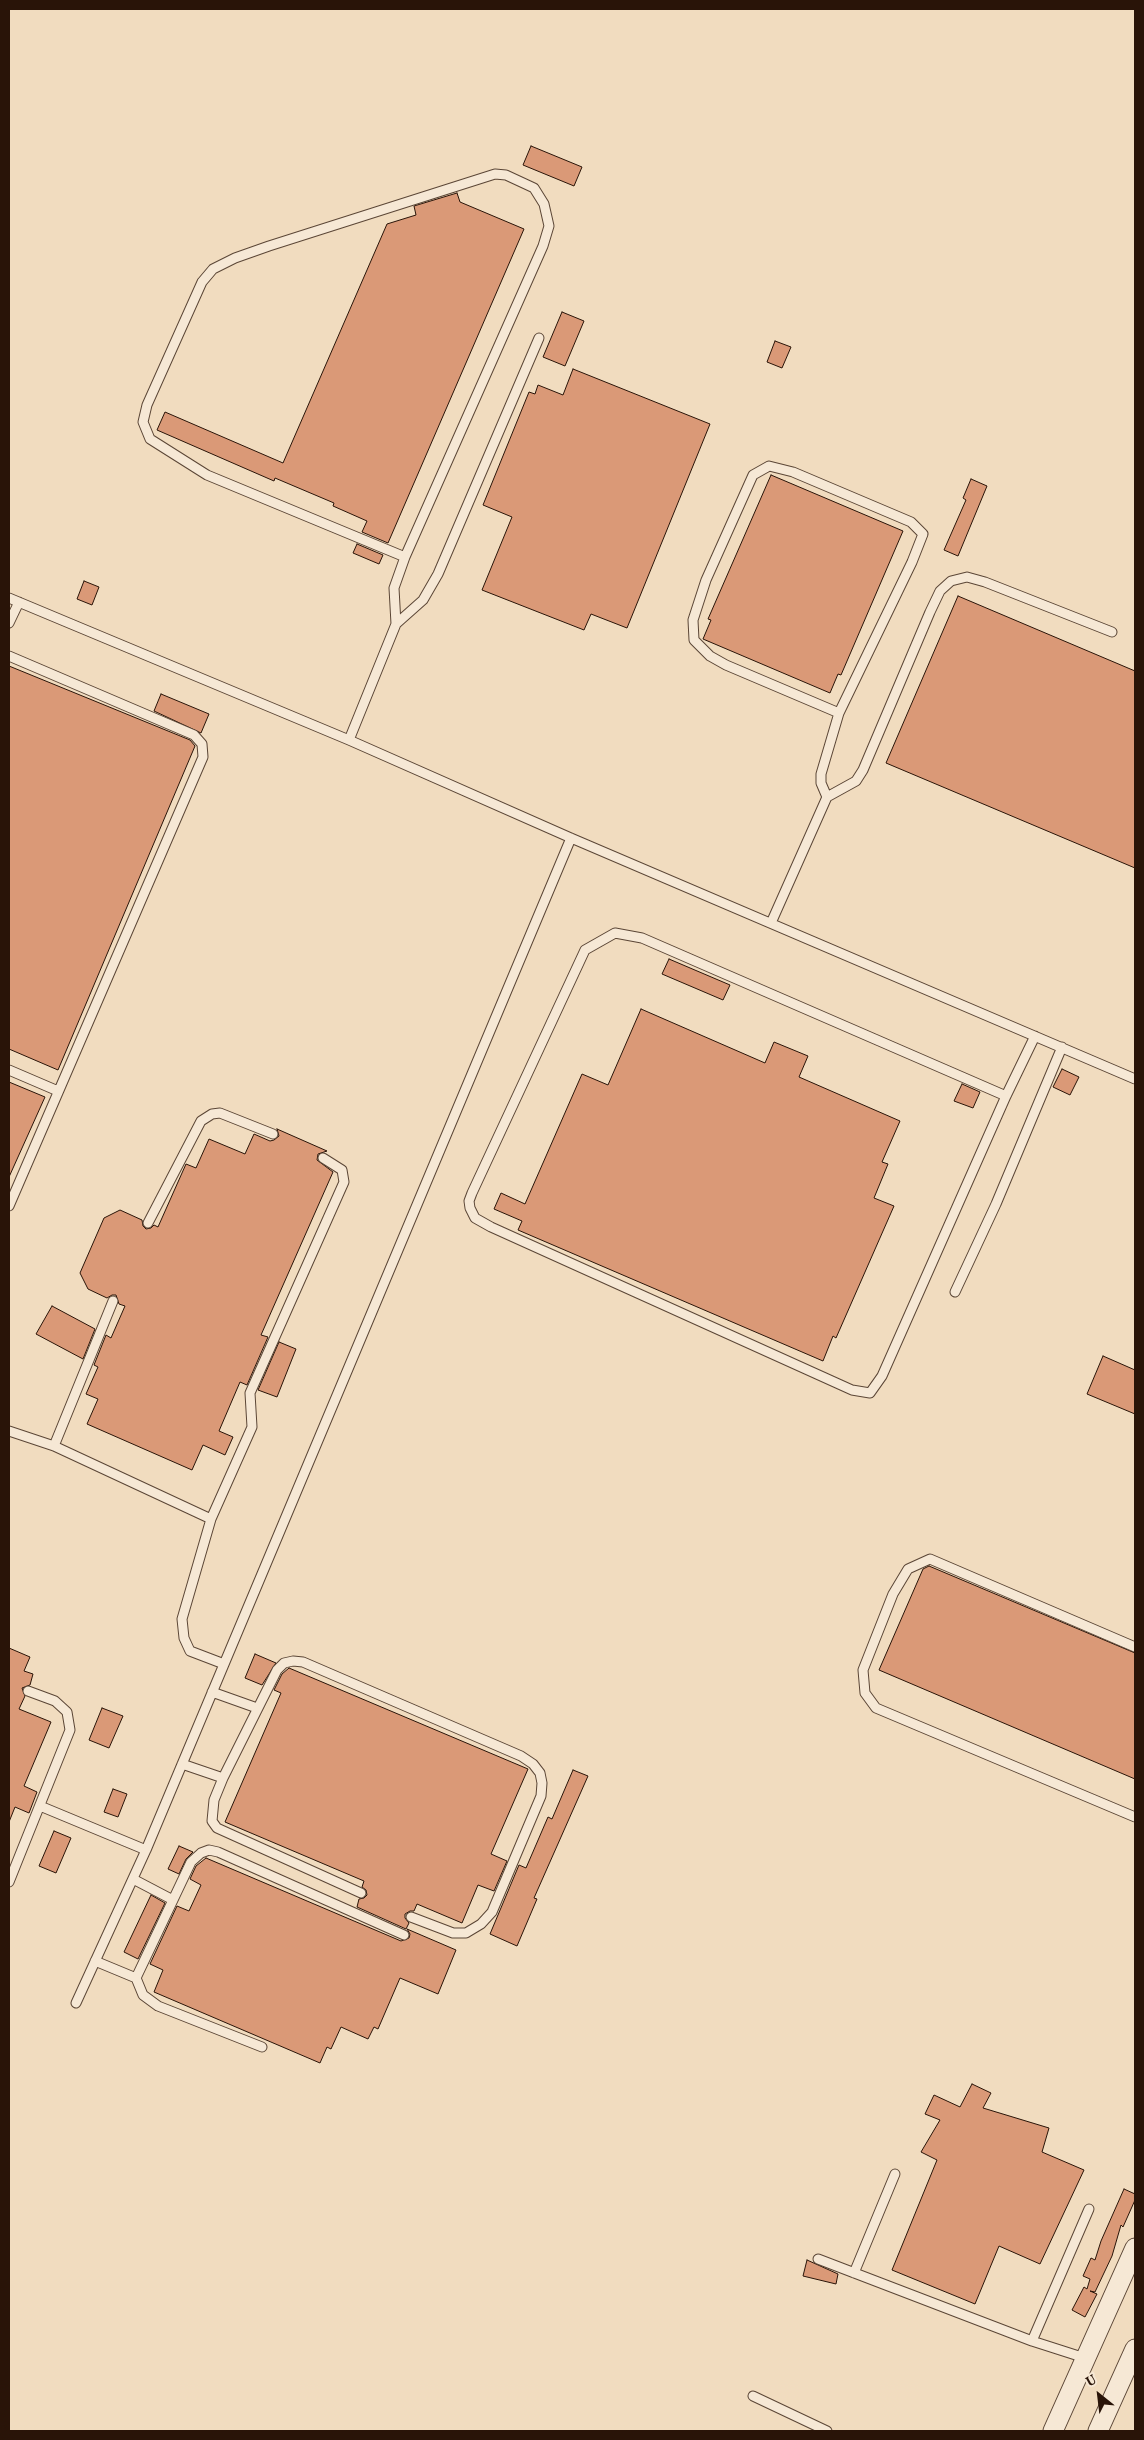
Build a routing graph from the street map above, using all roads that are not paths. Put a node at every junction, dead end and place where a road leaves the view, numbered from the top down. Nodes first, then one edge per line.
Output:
1 (539, 338) dead end
2 (405, 557) junction
3 (9, 598) edge
4 (19, 602) junction
5 (9, 623) edge
6 (396, 624) junction
7 (1112, 632) dead end
8 (9, 656) edge
9 (839, 713) junction
10 (349, 740) junction
11 (827, 797) junction
12 (571, 838) junction
13 (771, 923) junction
14 (1035, 1036) junction
15 (1062, 1047) junction
16 (9, 1070) edge
17 (1135, 1079) edge
18 (58, 1092) junction
19 (1006, 1096) junction
20 (273, 1134) dead end
21 (323, 1158) dead end
22 (9, 1206) edge
23 (148, 1223) dead end
24 (955, 1292) dead end
25 (113, 1301) dead end
26 (9, 1431) edge
27 (54, 1446) junction
28 (211, 1519) junction
29 (1135, 1647) edge
30 (224, 1664) junction
31 (28, 1691) dead end
32 (212, 1692) junction
33 (257, 1708) junction
34 (182, 1764) junction
35 (223, 1778) junction
36 (40, 1806) junction
37 (1135, 1817) edge
38 (146, 1850) junction
39 (133, 1879) junction
40 (9, 1882) edge
41 (360, 1893) dead end
42 (173, 1900) junction
43 (411, 1917) dead end
44 (404, 1935) dead end
45 (95, 1961) junction
46 (136, 1978) junction
47 (76, 2003) dead end
48 (262, 2047) dead end
49 (896, 2174) dead end
50 (1088, 2209) dead end
51 (1134, 2256) edge
52 (818, 2259) dead end
53 (854, 2273) junction
54 (1032, 2341) junction
55 (1135, 2349) edge
56 (1085, 2358) junction
57 (753, 2396) dead end
58 (827, 2431) edge
59 (1054, 2431) edge
60 (1098, 2431) edge

1 - 6 lane
2 - 2 lane
2 - 6 lane
3 - 4 lane
4 - 5 lane
4 - 10 lane
6 - 10 lane
7 - 11 lane
8 - 18 lane
9 - 9 lane
9 - 11 lane
10 - 12 lane
11 - 13 lane
12 - 13 lane
12 - 30 lane
13 - 14 lane
14 - 15 lane
14 - 19 lane
15 - 17 lane
15 - 24 lane
16 - 18 lane
18 - 22 lane
19 - 19 lane
20 - 23 lane
21 - 28 lane
25 - 27 lane
26 - 27 lane
27 - 28 lane
28 - 30 lane
29 - 37 lane
30 - 32 lane
31 - 36 lane
32 - 33 lane
32 - 34 lane
33 - 35 lane
33 - 43 lane
34 - 35 lane
34 - 38 lane
35 - 41 lane
36 - 38 lane
36 - 40 lane
38 - 39 lane
39 - 42 lane
39 - 45 lane
42 - 44 lane
42 - 46 lane
45 - 46 lane
45 - 47 lane
46 - 48 lane
49 - 53 lane
50 - 54 lane
51 - 56 street
52 - 53 lane
53 - 54 lane
54 - 56 lane
55 - 60 street
56 - 59 street
57 - 58 lane

